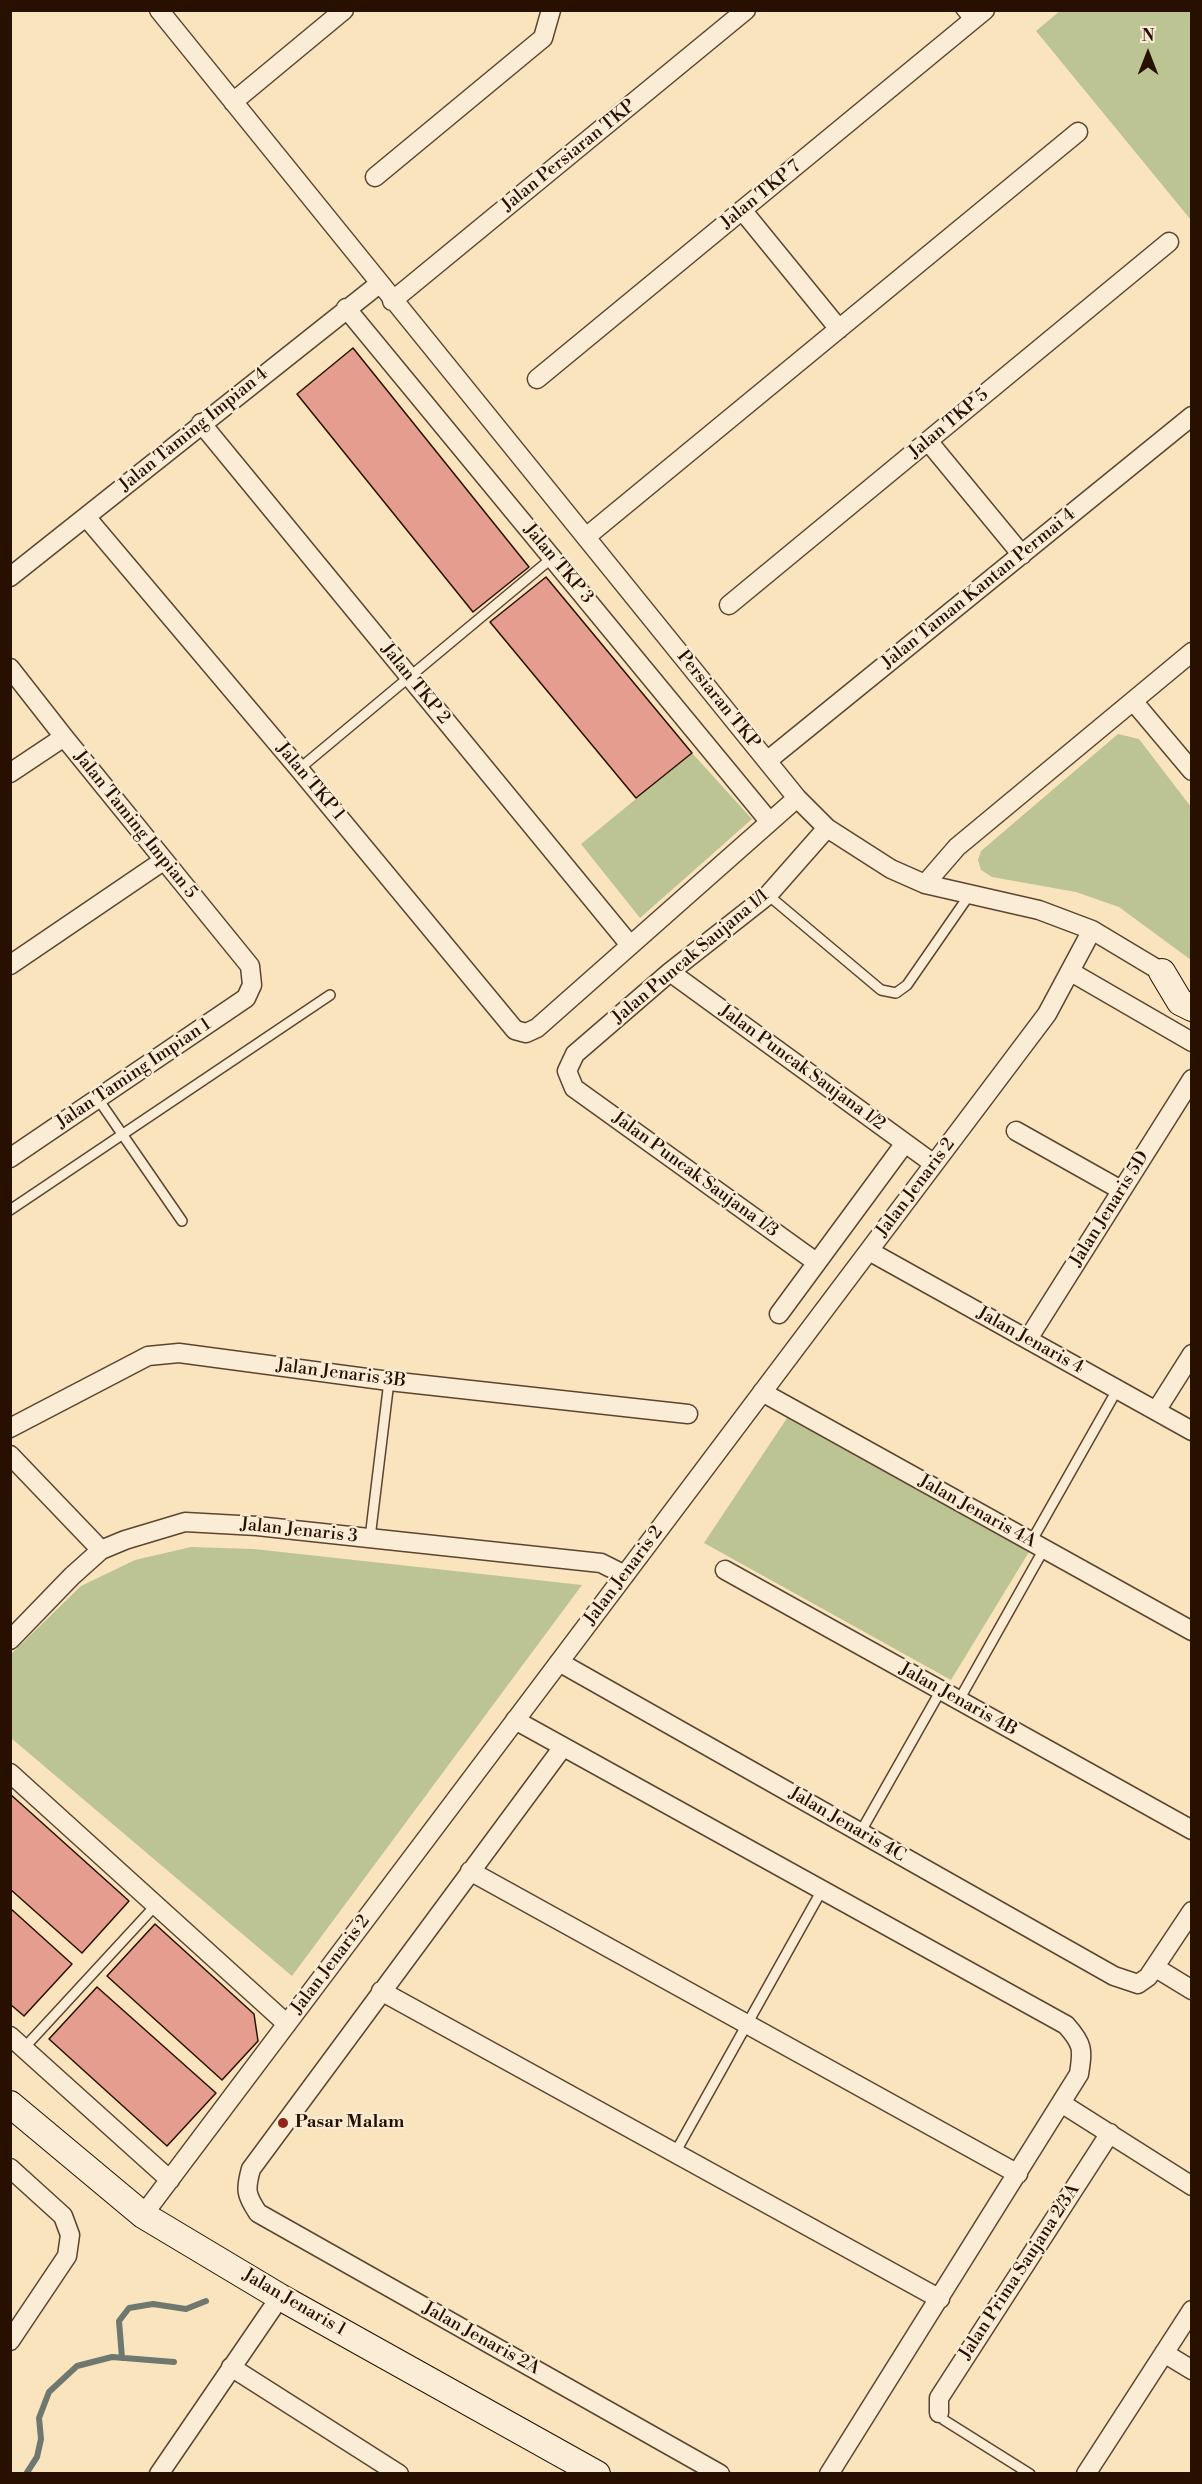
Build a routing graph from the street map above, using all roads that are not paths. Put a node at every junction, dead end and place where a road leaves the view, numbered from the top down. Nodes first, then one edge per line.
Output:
1 (159, 10) edge
2 (344, 10) edge
3 (551, 10) edge
4 (746, 10) edge
5 (985, 10) edge
6 (966, 16) edge
7 (233, 102) junction
8 (1078, 132) dead end
9 (375, 177) dead end
10 (742, 210) junction
11 (1169, 242) dead end
12 (378, 284) junction
13 (392, 301) junction
14 (346, 308) junction
15 (839, 329) junction
16 (537, 379) dead end
17 (1191, 416) edge
18 (201, 423) junction
19 (928, 441) junction
20 (87, 518) junction
21 (586, 537) junction
22 (1022, 555) junction
23 (552, 558) junction
24 (10, 577) edge
25 (729, 605) dead end
26 (1191, 652) edge
27 (10, 668) edge
28 (410, 678) junction
29 (1133, 701) junction
30 (64, 737) junction
31 (767, 761) junction
32 (299, 769) junction
33 (1191, 771) edge
34 (10, 773) edge
35 (796, 798) junction
36 (769, 821) junction
37 (827, 828) junction
38 (163, 861) junction
39 (925, 884) junction
40 (970, 894) junction
41 (768, 895) junction
42 (1092, 930) junction
43 (630, 945) junction
44 (10, 965) edge
45 (670, 972) junction
46 (1071, 972) junction
47 (1162, 972) junction
48 (1191, 979) edge
49 (252, 985) joint
50 (330, 995) dead end
51 (1191, 1008) edge
52 (1191, 1042) edge
53 (1191, 1078) edge
54 (574, 1088) joint
55 (98, 1099) junction
56 (1016, 1131) dead end
57 (123, 1135) junction
58 (905, 1143) junction
59 (10, 1158) edge
60 (934, 1164) junction
61 (1121, 1190) junction
62 (10, 1210) edge
63 (182, 1221) dead end
64 (869, 1251) junction
65 (816, 1262) junction
66 (779, 1314) dead end
67 (1028, 1339) junction
68 (1191, 1354) edge
69 (389, 1381) junction
70 (1118, 1390) junction
71 (762, 1392) junction
72 (1156, 1411) junction
73 (688, 1414) dead end
74 (10, 1428) edge
75 (1191, 1431) edge
76 (10, 1455) edge
77 (370, 1538) junction
78 (1038, 1546) junction
79 (101, 1550) junction
80 (725, 1570) dead end
81 (625, 1575) junction
82 (1191, 1631) edge
83 (10, 1640) edge
84 (559, 1662) junction
85 (941, 1690) junction
86 (959, 1700) junction
87 (515, 1720) junction
88 (563, 1747) junction
89 (10, 1773) edge
90 (1191, 1830) edge
91 (860, 1833) junction
92 (470, 1871) junction
93 (822, 1890) junction
94 (156, 1906) junction
95 (1191, 1911) edge
96 (1156, 1968) junction
97 (381, 1990) junction
98 (1191, 1990) edge
99 (287, 2024) junction
100 (747, 2024) junction
101 (17, 2042) edge
102 (1061, 2103) junction
103 (10, 2104) edge
104 (1110, 2133) junction
105 (675, 2153) junction
106 (10, 2168) edge
107 (1018, 2174) junction
108 (170, 2180) junction
109 (1191, 2186) edge
110 (143, 2215) junction
111 (280, 2297) junction
112 (940, 2299) junction
113 (1191, 2310) edge
114 (10, 2341) edge
115 (1164, 2353) junction
116 (231, 2367) junction
117 (1191, 2370) edge
118 (939, 2413) joint
119 (159, 2474) edge
120 (399, 2474) edge
121 (597, 2474) edge
122 (720, 2474) edge
123 (830, 2474) edge
124 (1030, 2474) edge
125 (1086, 2474) edge

1 - 7 street, Persiaran TKP
2 - 7 street
3 - 9 street
4 - 13 street, Jalan Persiaran TKP
5 - 6 street, Jalan TKP 7
6 - 10 street, Jalan TKP 7
7 - 12 street, Persiaran TKP
8 - 15 street
10 - 15 street
10 - 16 street, Jalan TKP 7
11 - 19 street, Jalan TKP 5
12 - 13 street, Persiaran TKP
12 - 14 street, Jalan Taming Impian 4
13 - 21 street, Persiaran TKP
14 - 18 street, Jalan Taming Impian 4
14 - 23 street, Jalan TKP 3
15 - 21 street
17 - 22 street, Jalan Taman Kantan Permai 4
18 - 20 street, Jalan Taming Impian 4
18 - 28 street, Jalan TKP 2
19 - 22 street
19 - 25 street, Jalan TKP 5
20 - 24 street, Jalan Taming Impian 4
20 - 32 street, Jalan TKP 1
21 - 31 street, Persiaran TKP
22 - 31 street, Jalan Taman Kantan Permai 4
23 - 28 lane
23 - 36 street, Jalan TKP 3
26 - 29 street
27 - 30 street, Jalan Taming Impian 5
28 - 32 lane
28 - 43 street, Jalan TKP 2
29 - 33 street
29 - 39 street
30 - 34 street
30 - 38 street, Jalan Taming Impian 5
31 - 35 street, Persiaran TKP
32 - 43 street, Jalan TKP 1
35 - 36 street
35 - 37 street, Persiaran TKP
36 - 43 street
37 - 39 street, Persiaran TKP
37 - 41 street, Jalan Puncak Saujana 1/1
38 - 44 street
38 - 49 street, Jalan Taming Impian 5
39 - 40 street, Persiaran TKP
40 - 41 lane
40 - 42 street, Persiaran TKP
41 - 45 street, Jalan Puncak Saujana 1/1
42 - 46 street, Jalan Jenaris 2
42 - 47 street, Persiaran TKP
45 - 54 street, Jalan Puncak Saujana 1/1
45 - 58 street, Jalan Puncak Saujana 1/2
46 - 52 street
46 - 60 street, Jalan Jenaris 2
47 - 48 street, Persiaran TKP
47 - 51 street, Persiaran TKP
49 - 55 street, Jalan Taming Impian 1
50 - 57 lane
53 - 61 street, Jalan Jenaris 5D
54 - 65 street, Jalan Puncak Saujana 1/3
55 - 57 lane
55 - 59 street, Jalan Taming Impian 1
56 - 61 street
57 - 62 lane
57 - 63 lane
58 - 60 street, Jalan Puncak Saujana 1/2
58 - 65 street
60 - 64 street, Jalan Jenaris 2
61 - 67 street, Jalan Jenaris 5D
64 - 67 street, Jalan Jenaris 4
64 - 71 street, Jalan Jenaris 2
65 - 66 street
67 - 70 street, Jalan Jenaris 4
68 - 72 street
69 - 73 street, Jalan Jenaris 3B
69 - 74 street, Jalan Jenaris 3B
69 - 77 lane
70 - 72 street, Jalan Jenaris 4
70 - 78 lane
71 - 78 street, Jalan Jenaris 4A
71 - 81 street, Jalan Jenaris 2
72 - 75 street, Jalan Jenaris 4
76 - 79 street
77 - 79 street, Jalan Jenaris 3
77 - 81 street, Jalan Jenaris 3
78 - 82 street, Jalan Jenaris 4A
78 - 86 lane
79 - 83 street, Jalan Jenaris 3
80 - 85 street, Jalan Jenaris 4B
81 - 84 street, Jalan Jenaris 2
84 - 87 street, Jalan Jenaris 2
84 - 91 street, Jalan Jenaris 4C
85 - 86 street, Jalan Jenaris 4B
85 - 91 lane
86 - 90 street, Jalan Jenaris 4B
87 - 88 street
87 - 99 street, Jalan Jenaris 2
88 - 92 street
88 - 93 street
89 - 94 street
91 - 96 street, Jalan Jenaris 4C
92 - 97 street
92 - 100 street
93 - 100 lane
93 - 102 street
94 - 99 street
94 - 101 lane
95 - 96 street
96 - 98 street
97 - 105 street
97 - 122 street, Jalan Jenaris 2A
99 - 108 street, Jalan Jenaris 2
100 - 105 lane
100 - 107 street
101 - 108 street
102 - 104 street
102 - 107 street
103 - 110 street, Jalan Jenaris 1
104 - 109 street
104 - 118 street, Jalan Prima Saujana 2/3A
105 - 112 street
106 - 114 street
107 - 112 street
108 - 110 street, Jalan Jenaris 2
110 - 111 street, Jalan Jenaris 1
111 - 116 street
111 - 121 street, Jalan Jenaris 1
112 - 123 street
113 - 115 street
115 - 117 street
115 - 125 street
116 - 119 street
116 - 120 street
118 - 124 lane

